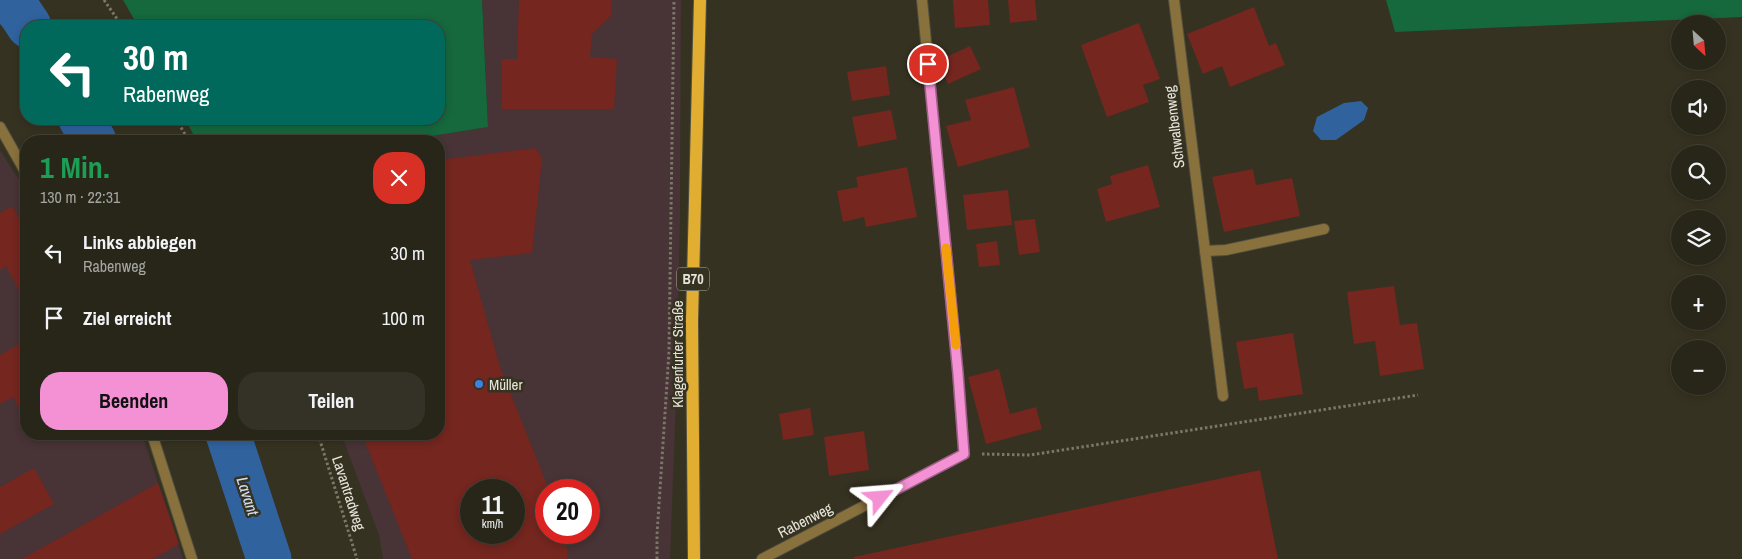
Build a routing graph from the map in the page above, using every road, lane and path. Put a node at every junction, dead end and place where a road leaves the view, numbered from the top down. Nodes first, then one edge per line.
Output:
1 (104, 0) edge
2 (674, 0) edge
3 (700, 0) edge
4 (922, 0) edge
5 (1174, 0) edge
6 (118, 20) edge
7 (0, 127) edge
8 (20, 162) edge
9 (1324, 229) dead end
10 (1205, 251) junction
11 (1223, 396) dead end
12 (1418, 396) dead end
13 (154, 440) edge
14 (320, 440) edge
15 (964, 454) junction
16 (192, 559) edge
17 (357, 559) edge
18 (657, 559) edge
19 (694, 559) edge
20 (762, 559) edge

1 - 6 path
2 - 18 path
3 - 19 main road, Klagenfurter Straße / B70
4 - 15 lane
5 - 10 lane, Schwalbenweg
7 - 8 lane
9 - 10 lane
10 - 11 lane, Schwalbenweg
12 - 15 path
13 - 16 lane
14 - 17 path, Lavantradweg
15 - 20 lane, Rabenweg

